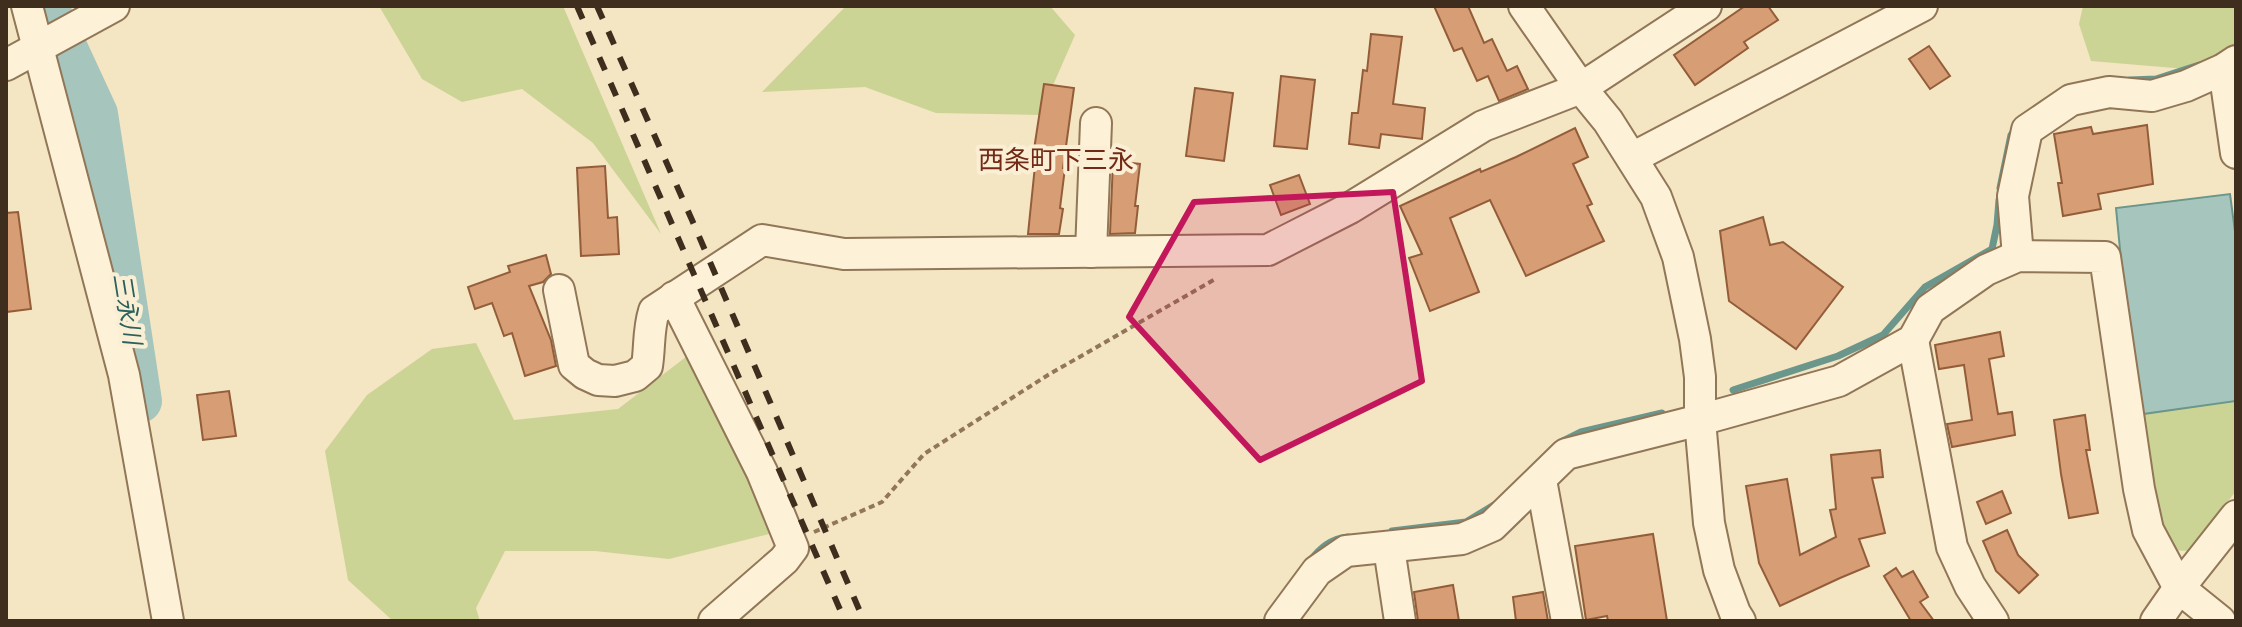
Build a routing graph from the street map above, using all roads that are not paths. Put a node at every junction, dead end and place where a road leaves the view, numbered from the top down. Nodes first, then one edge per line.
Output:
1 (27, 6) edge
2 (114, 6) edge
3 (1524, 6) edge
4 (1706, 6) edge
5 (1922, 6) edge
6 (42, 44) junction
7 (6, 65) edge
8 (2230, 65) edge
9 (1581, 88) junction
10 (1096, 123) dead end
11 (2236, 153) edge
12 (1632, 158) junction
13 (1091, 252) junction
14 (2018, 256) junction
15 (559, 290) dead end
16 (674, 297) junction
17 (1913, 340) junction
18 (1700, 420) junction
19 (1541, 480) junction
20 (2236, 516) edge
21 (1389, 548) junction
22 (2179, 588) junction
23 (168, 621) edge
24 (714, 621) edge
25 (1280, 621) edge
26 (1400, 621) edge
27 (1567, 621) edge
28 (1740, 621) edge
29 (1993, 621) edge
30 (2156, 621) edge
31 (2220, 621) edge

1 - 6 street
2 - 6 street
3 - 9 street
4 - 9 street
5 - 12 street
6 - 7 street
6 - 23 street
8 - 11 street
8 - 14 street
9 - 12 street
9 - 13 street
10 - 13 street
12 - 18 street
13 - 16 street
14 - 17 street
14 - 22 street
15 - 16 street
16 - 24 street
17 - 18 street
17 - 29 street
18 - 19 street
18 - 28 street
19 - 21 street
19 - 27 street
20 - 22 street
21 - 25 street
21 - 26 street
22 - 30 street
22 - 31 street

